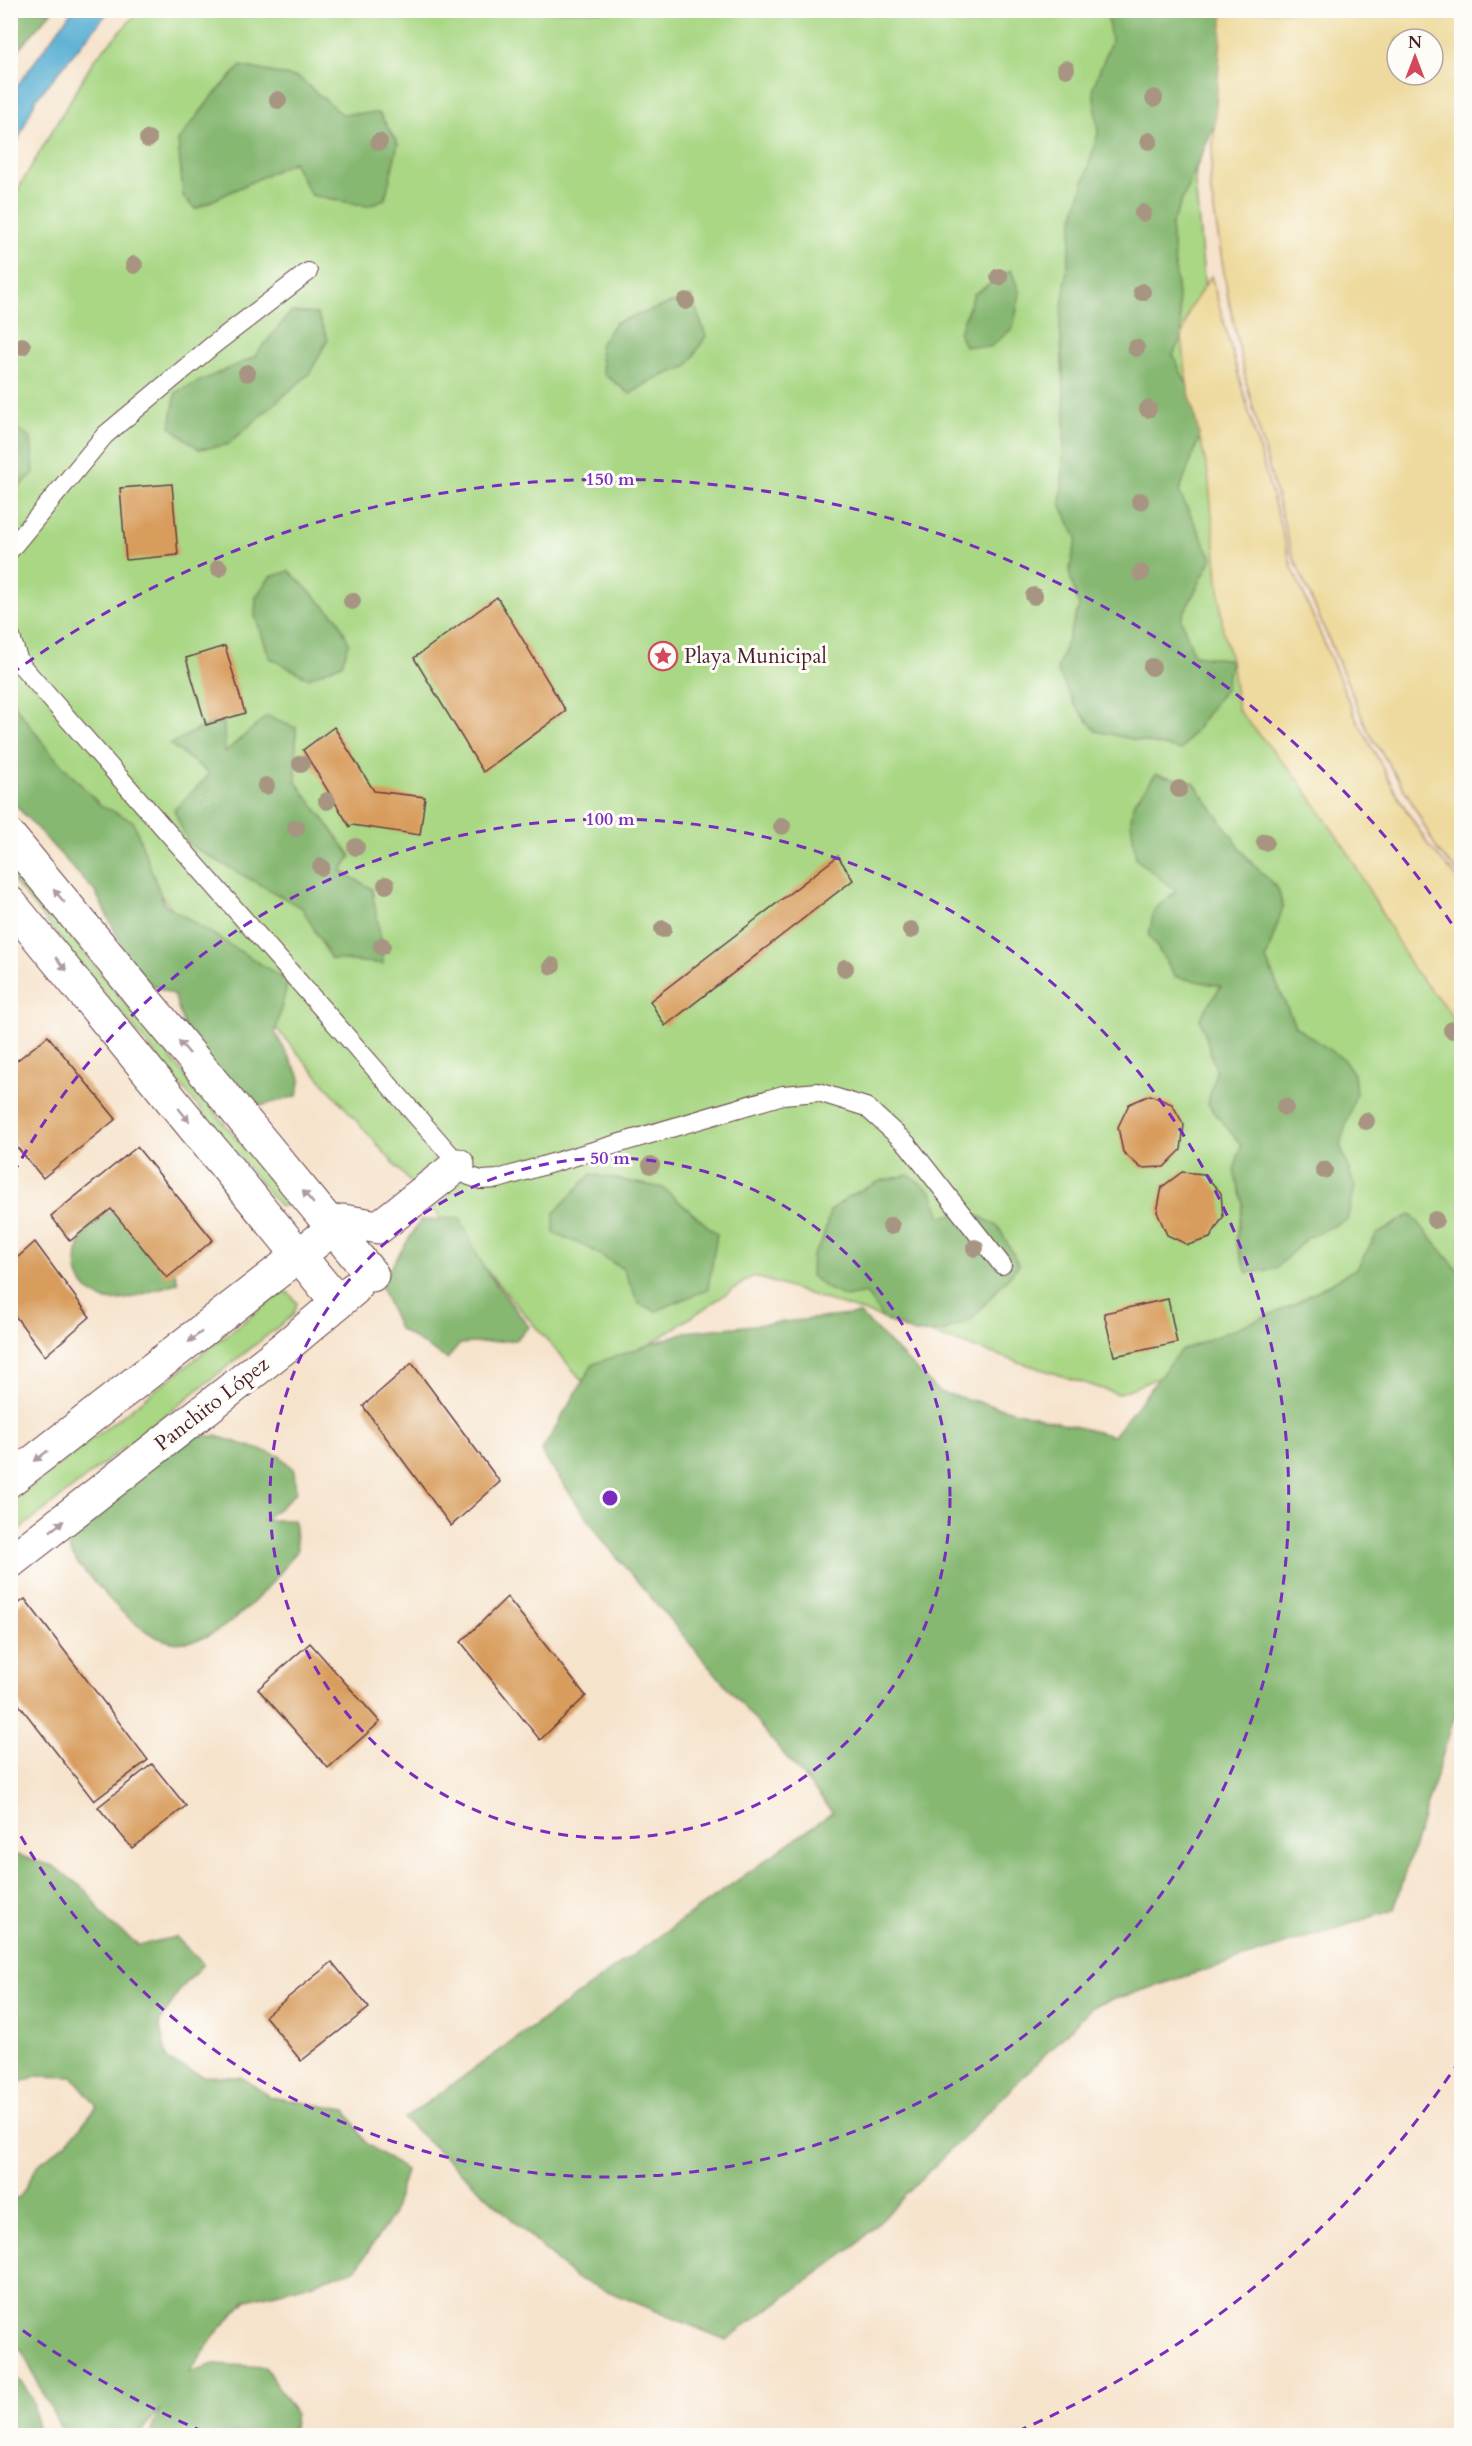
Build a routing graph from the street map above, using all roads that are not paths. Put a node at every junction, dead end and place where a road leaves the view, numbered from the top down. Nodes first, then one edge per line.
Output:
1 (308, 272) dead end
2 (10, 550) edge
3 (10, 635) edge
4 (10, 837) edge
5 (10, 903) edge
6 (458, 1165) junction
7 (380, 1227) junction
8 (334, 1229) junction
9 (299, 1256) junction
10 (1002, 1266) dead end
11 (372, 1275) junction
12 (338, 1303) junction
13 (10, 1480) edge
14 (10, 1562) edge

1 - 2 lane
3 - 6 lane
8 -> 4 street
5 -> 9 street
6 - 7 street
6 - 10 lane
7 - 8 street
7 - 11 street
8 - 9 street
8 - 11 street
9 - 12 street
9 -> 13 street
11 - 12 street, Panchito López
14 -> 12 street, Panchito López

